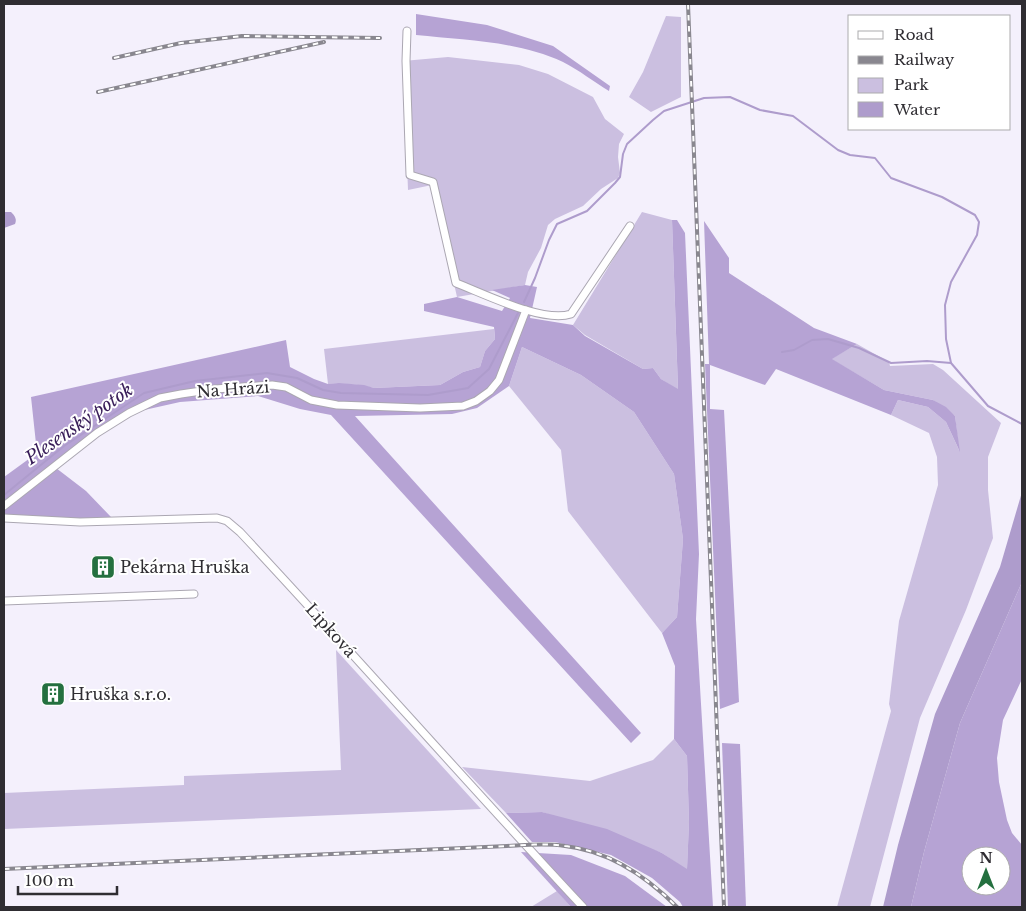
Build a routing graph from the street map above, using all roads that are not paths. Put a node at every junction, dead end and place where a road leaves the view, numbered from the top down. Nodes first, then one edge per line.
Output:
1 (407, 31) dead end
2 (630, 226) dead end
3 (526, 310) junction
4 (4, 506) edge
5 (4, 518) edge
6 (194, 594) dead end
7 (4, 601) edge
8 (583, 907) edge

1 - 3 street
2 - 3 street
3 - 4 street, Na Hrázi
5 - 8 street, Lipková
6 - 7 street

